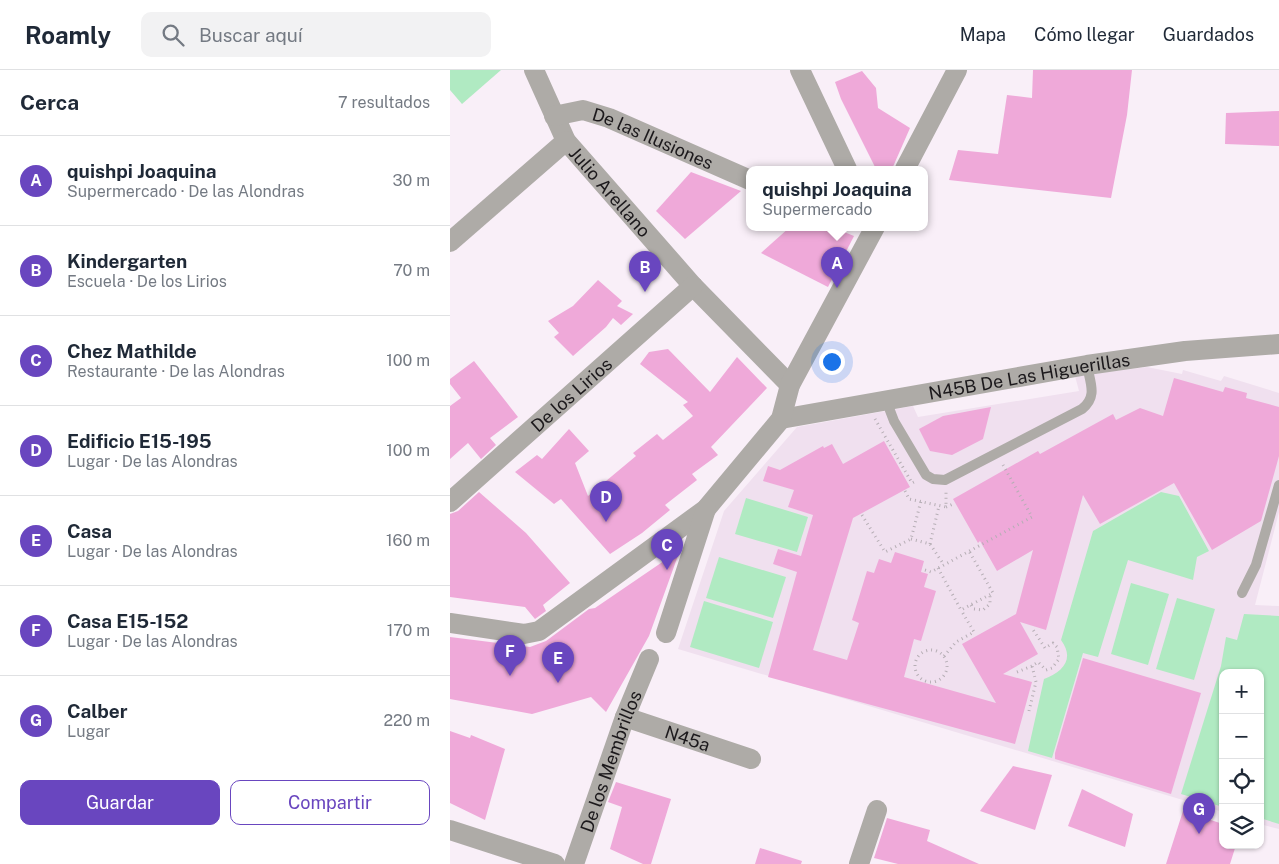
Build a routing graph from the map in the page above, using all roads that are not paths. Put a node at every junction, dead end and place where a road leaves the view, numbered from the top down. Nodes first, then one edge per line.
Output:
1 (534, 70) edge
2 (800, 70) edge
3 (958, 70) edge
4 (554, 116) junction
5 (566, 142) junction
6 (846, 166) edge
7 (907, 166) edge
8 (746, 178) edge
9 (866, 231) edge
10 (450, 242) edge
11 (693, 286) junction
12 (1279, 344) edge
13 (1087, 365) junction
14 (790, 385) junction
15 (886, 400) junction
16 (781, 418) junction
17 (1279, 485) edge
18 (450, 502) edge
19 (706, 509) junction
20 (1242, 593) dead end
21 (450, 624) edge
22 (666, 633) dead end
23 (649, 659) dead end
24 (625, 717) junction
25 (751, 759) dead end
26 (877, 810) dead end
27 (450, 830) edge
28 (555, 864) edge
29 (574, 864) edge
30 (859, 864) edge

1 - 4 street, Julio Arellano
2 - 6 street
3 - 7 street
4 - 5 street, Julio Arellano
4 - 8 street, De las Ilusiones
5 - 10 street
5 - 11 street, Julio Arellano
9 - 14 street
11 - 14 street, Julio Arellano
11 - 18 street, De los Lirios
12 - 13 street, N45B De Las Higuerillas
13 - 15 street, N45B De Las Higuerillas
13 - 15 lane
14 - 16 street
15 - 16 street, N45B De Las Higuerillas
16 - 19 street
17 - 20 lane
19 - 21 street
19 - 22 street
23 - 24 street, De los Membrillos
24 - 25 street, N45a
24 - 29 street, De los Membrillos
26 - 30 street
27 - 28 street

